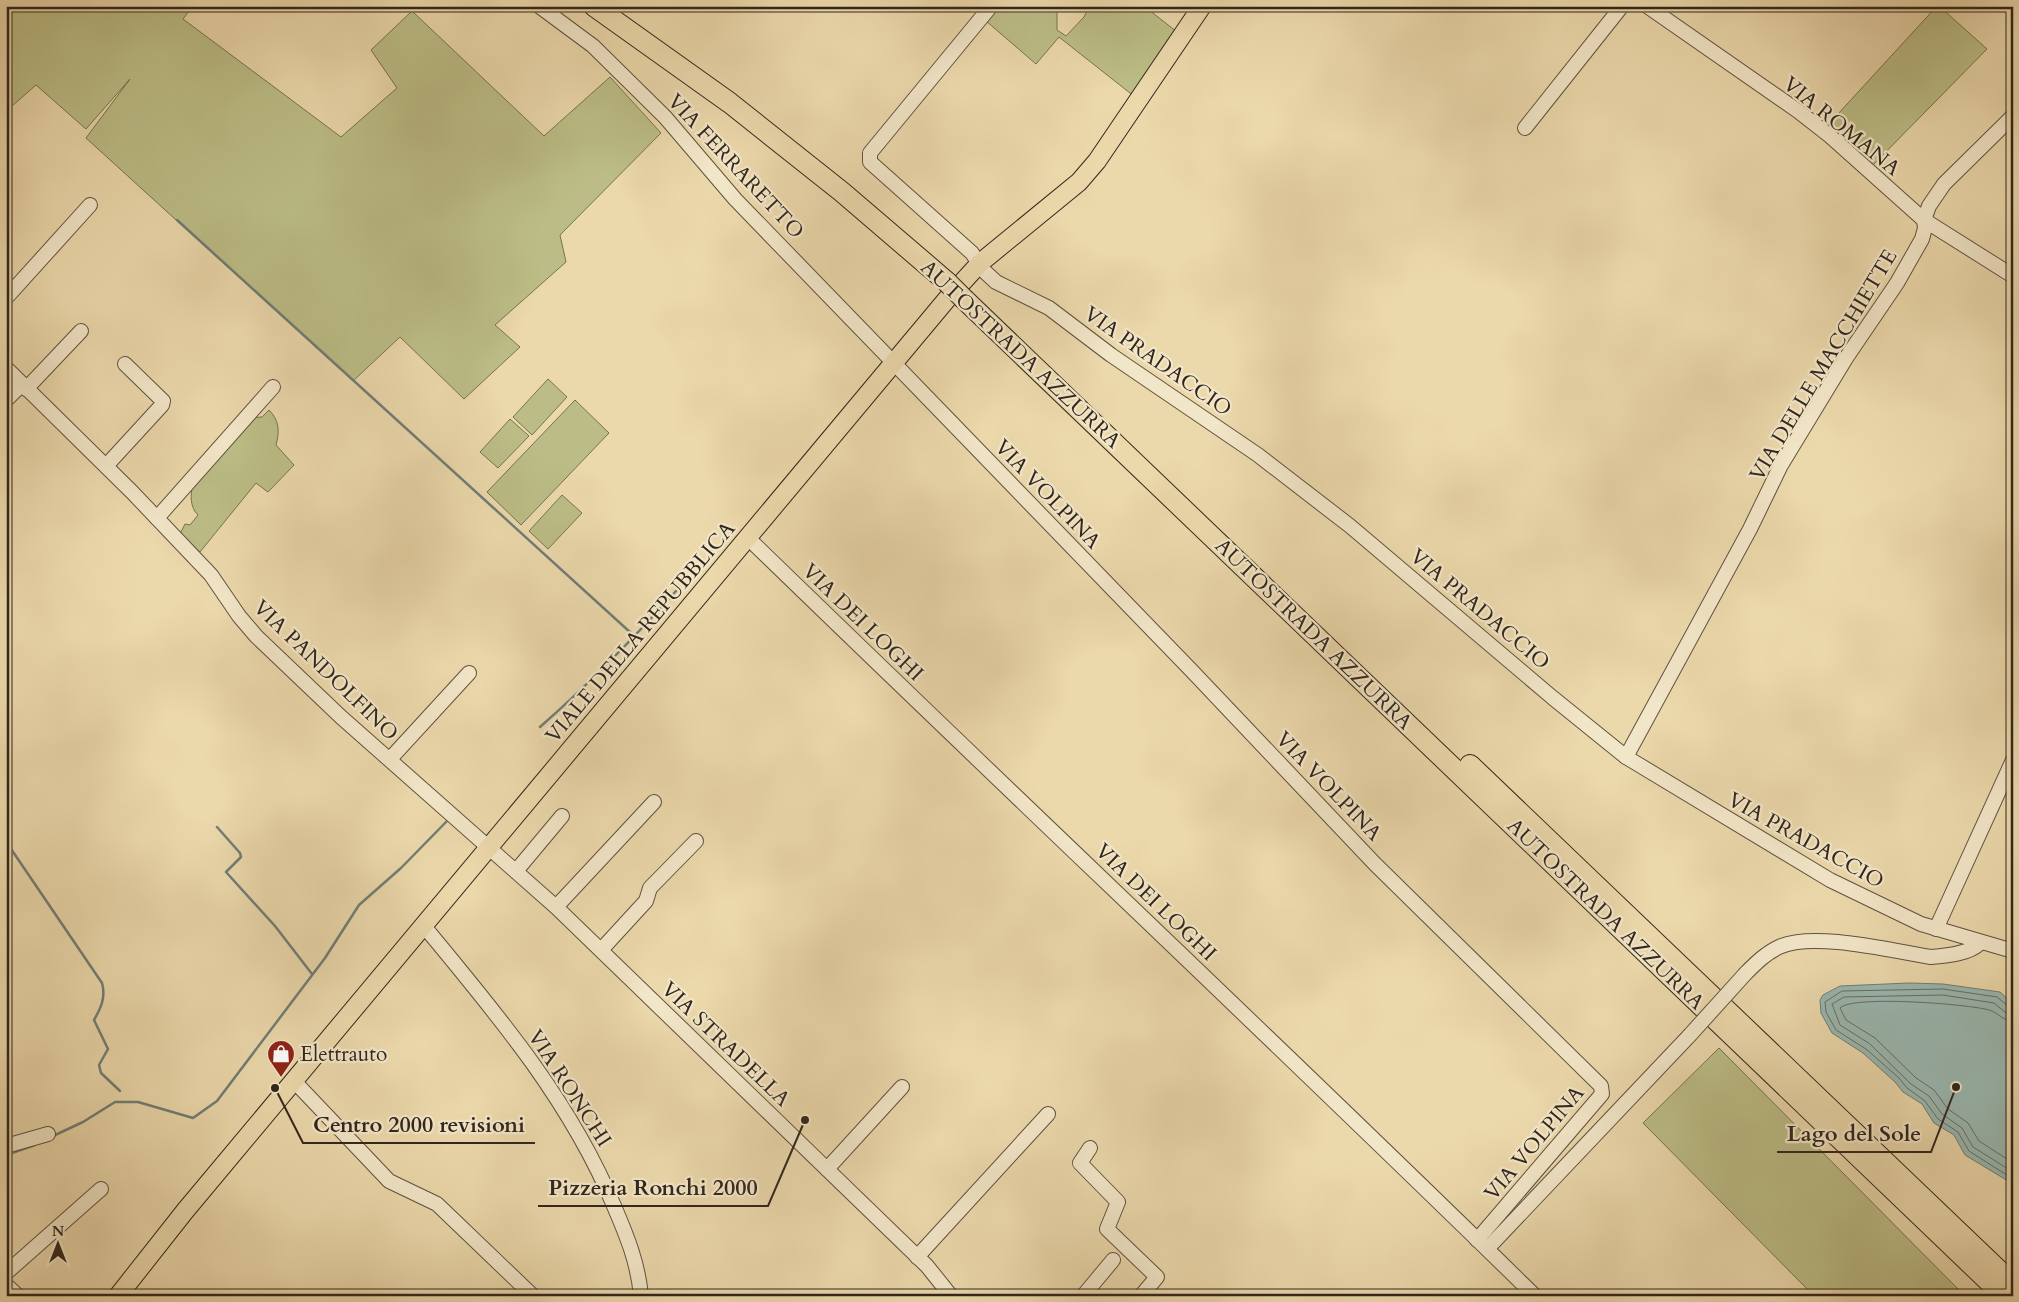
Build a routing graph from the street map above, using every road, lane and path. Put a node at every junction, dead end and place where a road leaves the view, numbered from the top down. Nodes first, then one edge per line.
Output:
1 (539, 6) edge
2 (594, 6) edge
3 (616, 6) edge
4 (991, 6) edge
5 (1202, 6) edge
6 (1622, 6) edge
7 (1647, 6) edge
8 (2013, 116) edge
9 (1525, 128) dead end
10 (90, 205) dead end
11 (1924, 220) junction
12 (980, 263) junction
13 (2013, 276) edge
14 (952, 278) junction
15 (969, 294) junction
16 (6, 298) edge
17 (81, 331) dead end
18 (125, 364) dead end
19 (893, 364) junction
20 (6, 368) edge
21 (24, 386) junction
22 (273, 387) dead end
23 (6, 400) edge
24 (106, 466) junction
25 (157, 518) junction
26 (748, 538) junction
27 (470, 673) dead end
28 (1626, 757) junction
29 (390, 759) junction
30 (2013, 760) edge
31 (654, 802) dead end
32 (562, 816) dead end
33 (696, 841) dead end
34 (490, 846) junction
35 (587, 854) dead end
36 (516, 871) junction
37 (555, 906) junction
38 (423, 925) junction
39 (1936, 929) junction
40 (1980, 943) junction
41 (601, 950) junction
42 (2013, 951) edge
43 (294, 1081) junction
44 (902, 1087) dead end
45 (1048, 1114) dead end
46 (48, 1134) dead end
47 (6, 1146) edge
48 (1090, 1148) dead end
49 (827, 1169) junction
50 (101, 1189) dead end
51 (1482, 1245) junction
52 (917, 1256) junction
53 (1113, 1260) dead end
54 (6, 1273) edge
55 (2013, 1284) edge
56 (6, 1285) edge
57 (18, 1296) edge
58 (118, 1296) edge
59 (533, 1296) edge
60 (641, 1296) edge
61 (951, 1296) edge
62 (1083, 1296) edge
63 (1140, 1296) edge
64 (1535, 1296) edge
65 (2004, 1296) edge

1 - 19 street, VIA FERRARETTO
2 - 14 highway, AUTOSTRADA AZZURRA
3 - 14 highway, AUTOSTRADA AZZURRA
4 - 12 street, VIA PRADACCIO
5 - 12 main road, VIALE DELLA REPUBBLICA
6 - 9 street
7 - 11 street, VIA ROMANA
8 - 11 street, VIA DELLE MACCHIETTE
10 - 16 street
11 - 13 street, VIA ROMANA
11 - 28 street, VIA DELLE MACCHIETTE
12 - 19 main road, VIALE DELLA REPUBBLICA
12 - 28 street, VIA PRADACCIO
14 - 15 highway, AUTOSTRADA AZZURRA
15 - 55 highway, AUTOSTRADA AZZURRA
15 - 65 highway, AUTOSTRADA AZZURRA
17 - 21 street
18 - 24 street
19 - 26 main road, VIALE DELLA REPUBBLICA
19 - 51 street, VIA VOLPINA
20 - 21 street, VIA PANDOLFINO
21 - 23 street
21 - 24 street, VIA PANDOLFINO
22 - 25 street
24 - 25 street, VIA PANDOLFINO
25 - 29 street, VIA PANDOLFINO
26 - 34 main road, VIALE DELLA REPUBBLICA
26 - 51 street, VIA DEI LOGHI
27 - 29 street
28 - 39 street, VIA PRADACCIO
29 - 34 street, VIA PANDOLFINO
30 - 39 street
31 - 37 street
32 - 36 street
33 - 41 street
34 - 36 street, VIA STRADELLA
34 - 38 main road, VIALE DELLA REPUBBLICA
35 - 37 street
36 - 37 street, VIA STRADELLA
37 - 41 street, VIA STRADELLA
38 - 43 main road, VIALE DELLA REPUBBLICA
38 - 60 street, VIA RONCHI
39 - 40 street, VIA PRADACCIO
40 - 42 street, VIA PRADACCIO
40 - 51 street, bridge
41 - 49 street, VIA STRADELLA
43 - 58 main road, VIALE DELLA REPUBBLICA
43 - 59 street
44 - 49 street
45 - 52 street
46 - 47 street
48 - 63 street
49 - 52 street, VIA STRADELLA
50 - 54 street
51 - 64 street, VIA DEI LOGHI
52 - 61 street, VIA STRADELLA
53 - 62 street
56 - 57 street

